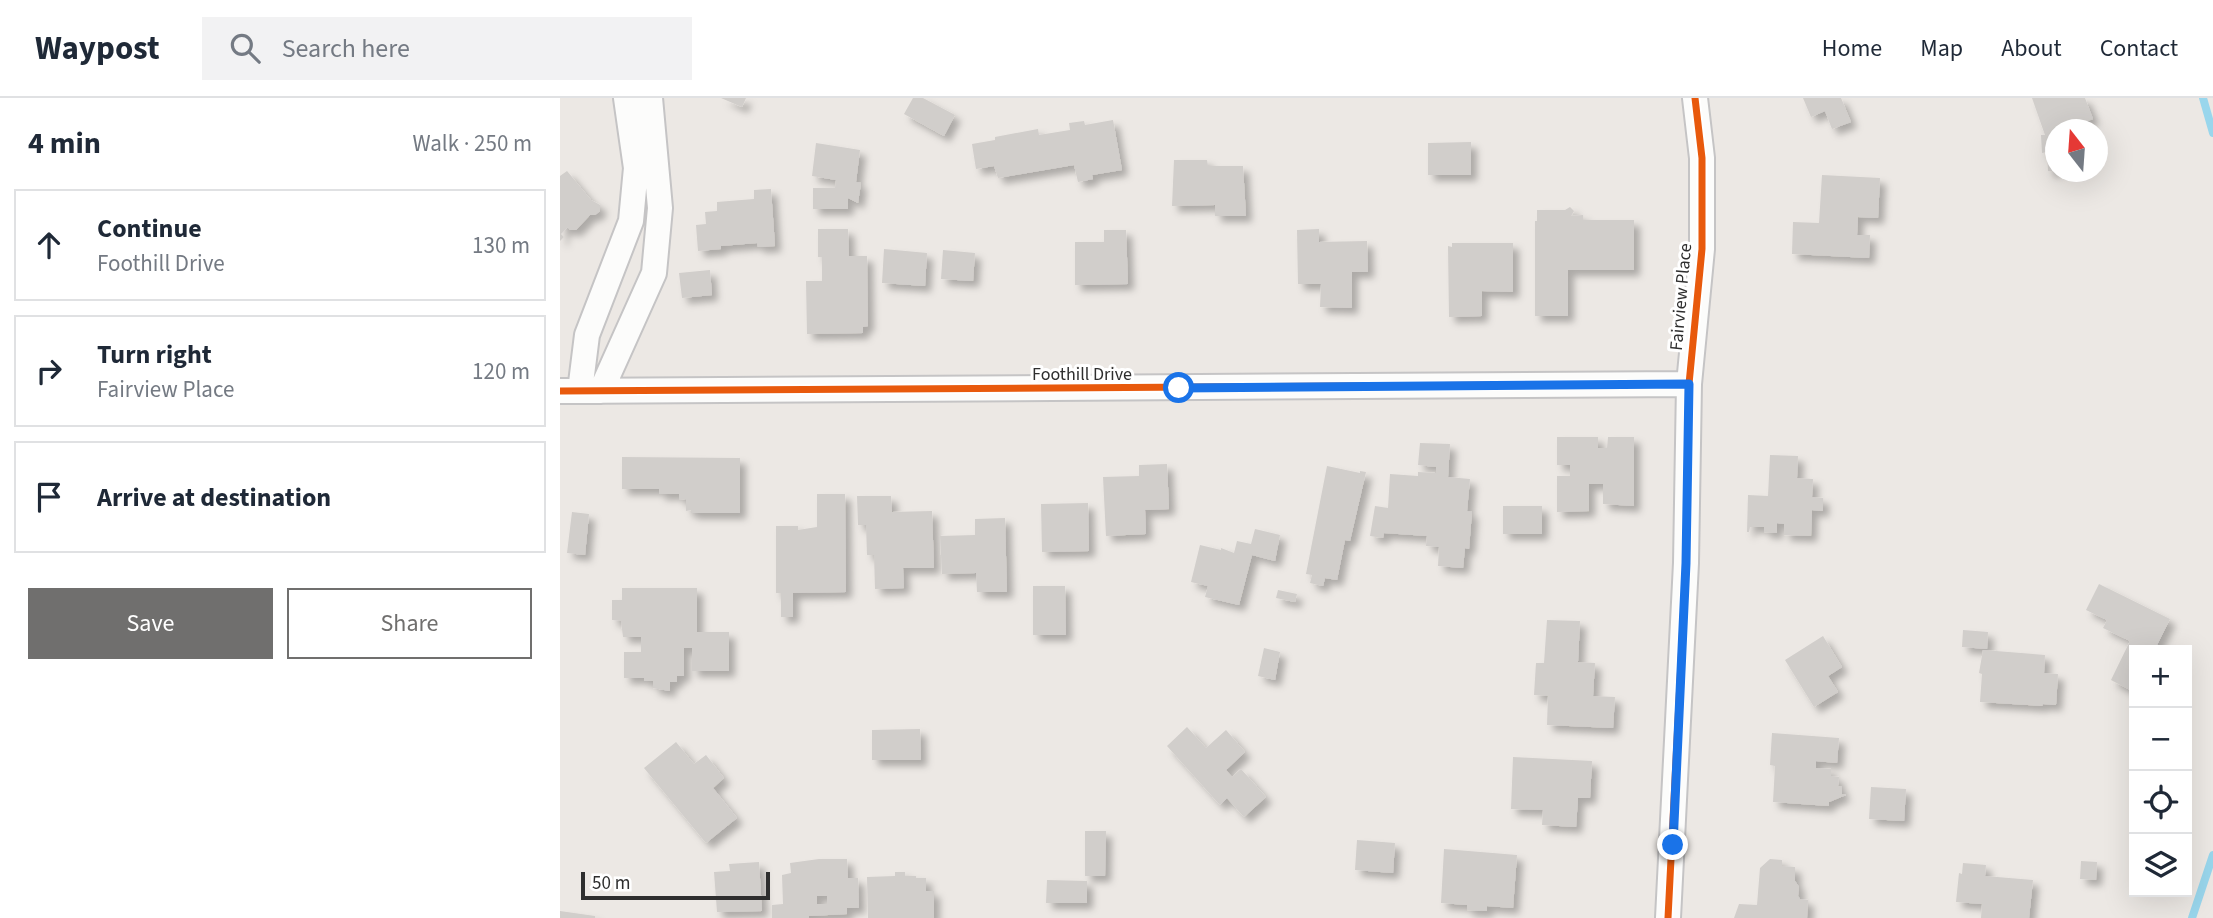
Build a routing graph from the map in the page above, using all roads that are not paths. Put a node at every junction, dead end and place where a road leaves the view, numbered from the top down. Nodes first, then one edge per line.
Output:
1 (626, 98) edge
2 (650, 98) edge
3 (1695, 98) edge
4 (1689, 384) junction
5 (580, 391) edge
6 (1668, 918) edge

1 - 5 street
2 - 5 street
3 - 4 street, Fairview Place
4 - 5 street, Foothill Drive
4 - 6 street, Fairview Place

